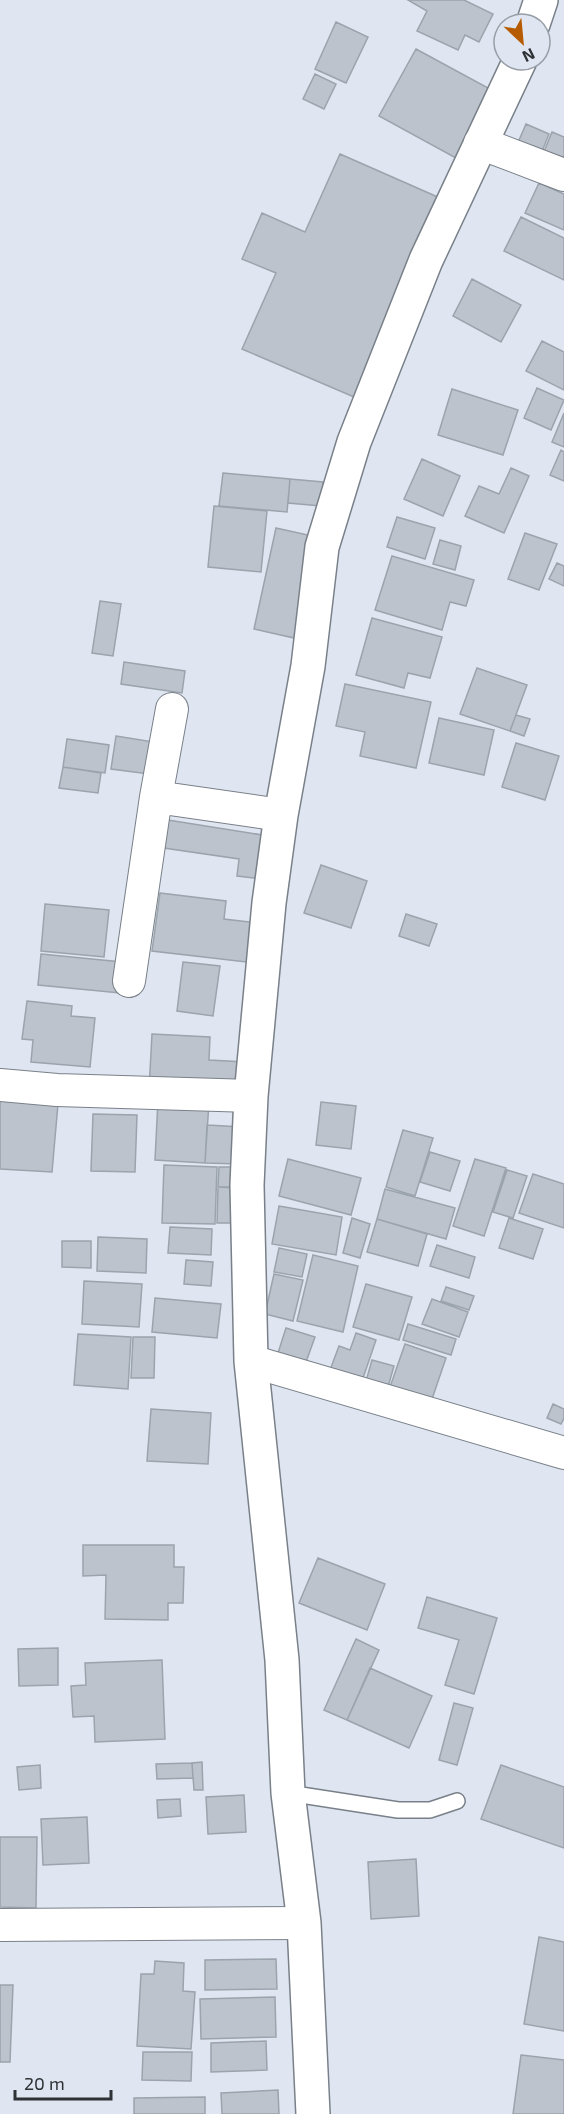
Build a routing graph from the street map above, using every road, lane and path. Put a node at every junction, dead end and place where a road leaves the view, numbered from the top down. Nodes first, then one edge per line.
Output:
1 (513, 72) edge
2 (480, 143) junction
3 (564, 175) edge
4 (172, 709) dead end
5 (156, 797) junction
6 (280, 815) junction
7 (129, 981) dead end
8 (0, 1085) edge
9 (251, 1096) junction
10 (251, 1361) junction
11 (564, 1453) edge
12 (288, 1793) junction
13 (457, 1801) dead end
14 (304, 1923) junction
15 (0, 1925) edge
16 (312, 2114) edge

1 - 2 street
2 - 3 street
2 - 6 street
4 - 5 street
5 - 6 street
5 - 7 street
6 - 9 street
8 - 9 street
9 - 10 street
10 - 11 street
10 - 12 street
12 - 13 lane
12 - 14 street
14 - 15 street
14 - 16 street

